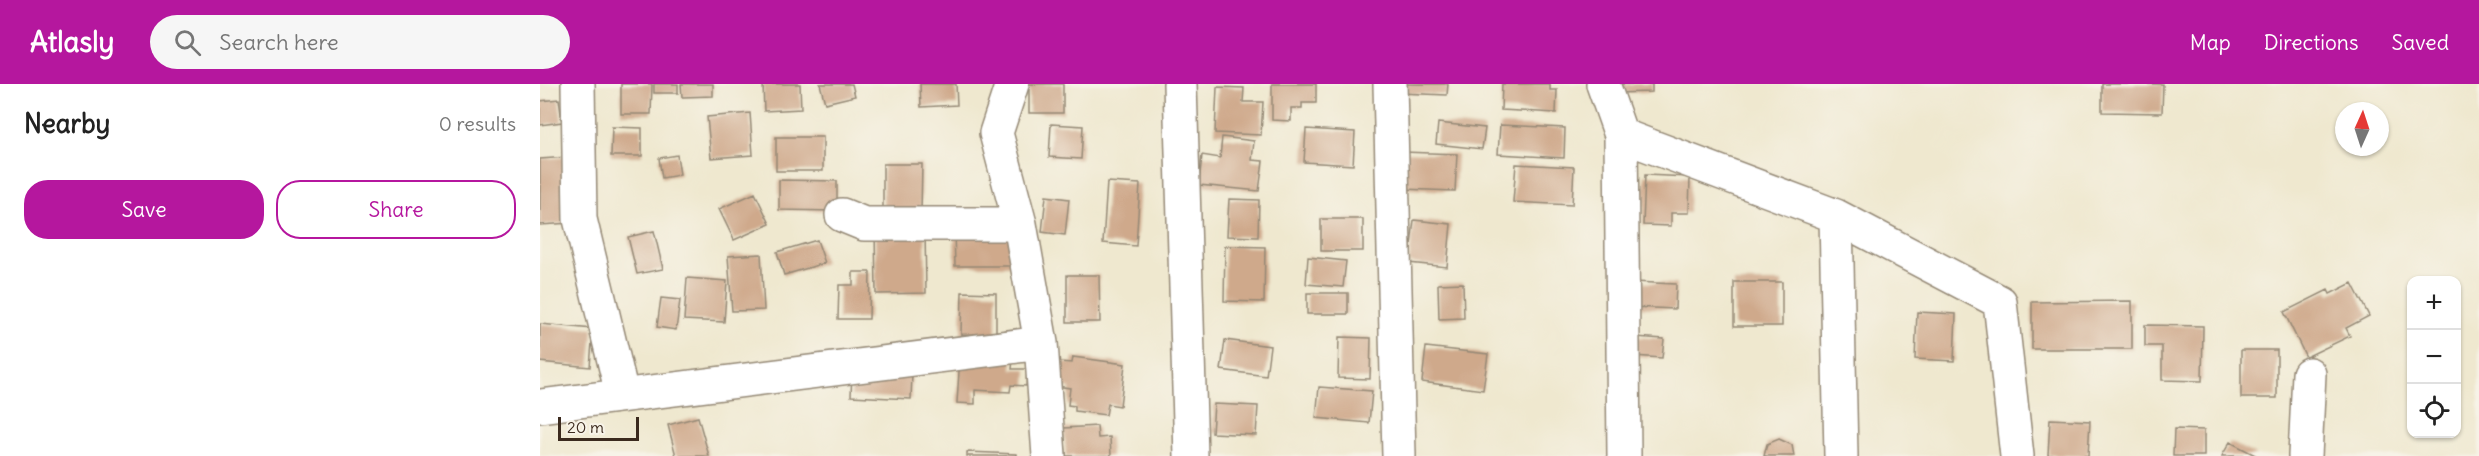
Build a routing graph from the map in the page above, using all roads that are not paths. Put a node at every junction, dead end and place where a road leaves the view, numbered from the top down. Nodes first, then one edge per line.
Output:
1 (578, 84) edge
2 (1012, 84) edge
3 (1180, 84) edge
4 (1390, 84) edge
5 (1603, 84) edge
6 (1621, 135) junction
7 (842, 215) dead end
8 (1836, 216) junction
9 (1020, 224) junction
10 (1041, 343) junction
11 (2308, 375) dead end
12 (622, 394) junction
13 (540, 406) edge
14 (1049, 456) edge
15 (1191, 456) edge
16 (1399, 456) edge
17 (1624, 456) edge
18 (1841, 456) edge
19 (2018, 456) edge
20 (2305, 456) edge

1 - 12 street
2 - 9 street
3 - 15 street
4 - 16 street
5 - 6 street
6 - 8 street
6 - 17 street
7 - 9 street
8 - 18 street
8 - 19 street
9 - 10 street
10 - 12 street
10 - 14 street
11 - 20 street
12 - 13 street

